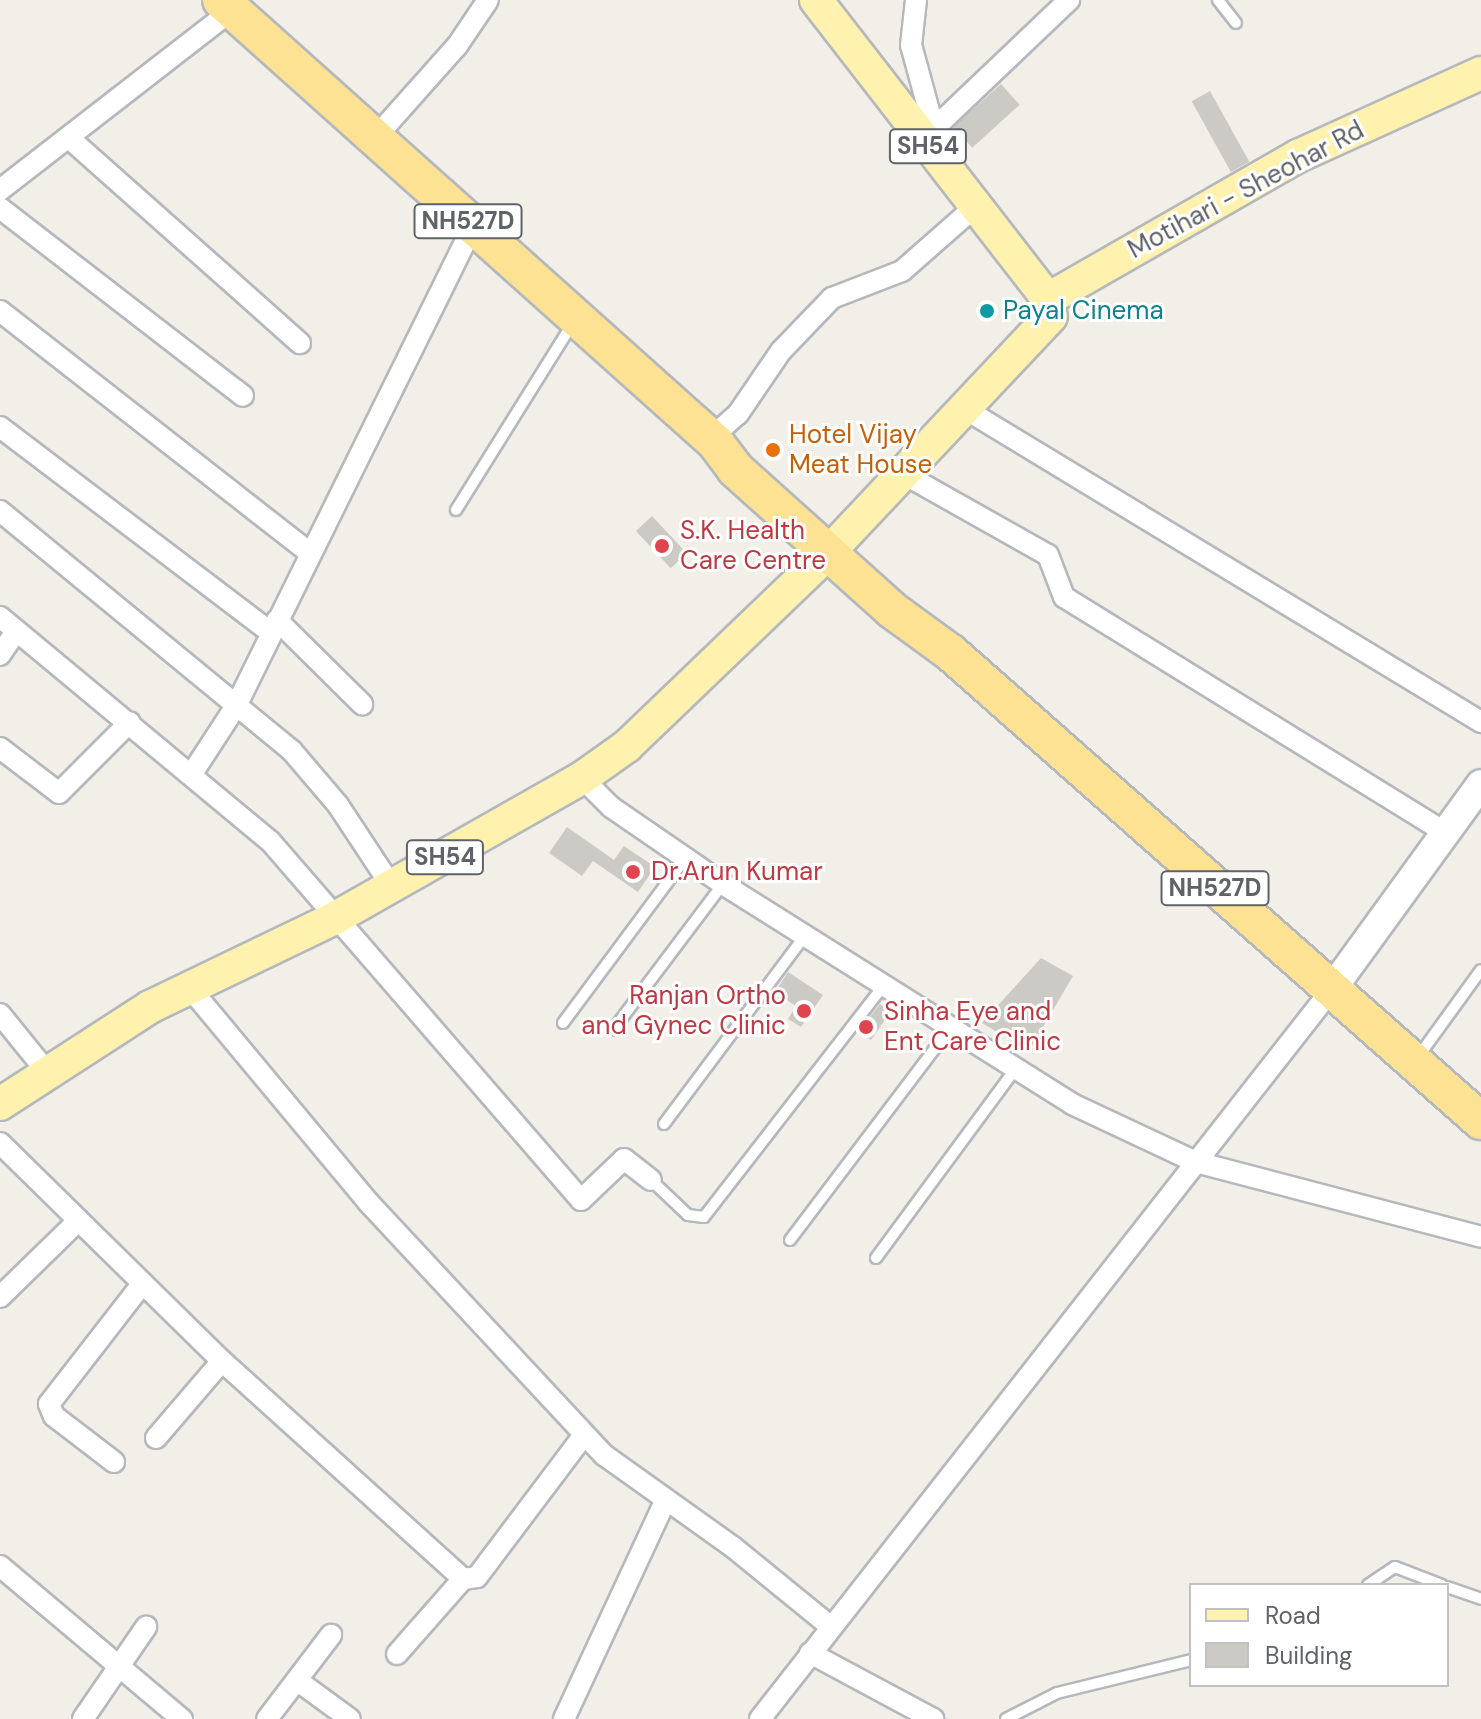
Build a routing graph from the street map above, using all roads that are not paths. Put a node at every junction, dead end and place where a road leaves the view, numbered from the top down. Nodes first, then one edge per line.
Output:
1 (488, 0) edge
2 (816, 0) edge
3 (916, 0) edge
4 (1069, 0) edge
5 (1218, 0) edge
6 (232, 4) edge
7 (1236, 23) dead end
8 (1481, 73) edge
9 (928, 134) junction
10 (69, 138) junction
11 (374, 139) junction
12 (0, 190) edge
13 (976, 206) junction
14 (0, 208) edge
15 (473, 226) junction
16 (1050, 300) junction
17 (0, 311) edge
18 (576, 318) junction
19 (300, 343) dead end
20 (243, 396) dead end
21 (965, 409) junction
22 (0, 427) edge
23 (713, 440) junction
24 (904, 474) junction
25 (456, 510) dead end
26 (0, 511) edge
27 (835, 546) junction
28 (308, 552) junction
29 (0, 617) edge
30 (274, 627) junction
31 (16, 631) junction
32 (0, 655) edge
33 (362, 704) dead end
34 (236, 706) junction
35 (130, 722) junction
36 (1481, 722) edge
37 (0, 748) edge
38 (193, 772) junction
39 (582, 778) junction
40 (1481, 784) edge
41 (1446, 833) junction
42 (685, 859) junction
43 (723, 884) junction
44 (392, 887) junction
45 (337, 917) junction
46 (804, 937) junction
47 (1481, 970) edge
48 (885, 984) junction
49 (189, 987) junction
50 (1332, 989) junction
51 (0, 1014) edge
52 (563, 1023) dead end
53 (951, 1027) junction
54 (613, 1030) dead end
55 (1415, 1062) junction
56 (1016, 1068) junction
57 (47, 1072) junction
58 (0, 1104) edge
59 (1481, 1121) edge
60 (664, 1124) dead end
61 (0, 1143) edge
62 (1196, 1162) junction
63 (651, 1180) joint
64 (79, 1220) junction
65 (1481, 1237) edge
66 (790, 1240) dead end
67 (876, 1258) dead end
68 (143, 1283) junction
69 (0, 1297) edge
70 (222, 1361) junction
71 (584, 1435) junction
72 (156, 1438) dead end
73 (114, 1462) dead end
74 (665, 1501) junction
75 (0, 1566) edge
76 (463, 1579) junction
77 (1371, 1583) edge
78 (1437, 1583) edge
79 (1449, 1587) edge
80 (1481, 1599) edge
81 (830, 1626) junction
82 (146, 1627) dead end
83 (331, 1635) dead end
84 (810, 1653) junction
85 (397, 1654) dead end
86 (1189, 1660) edge
87 (118, 1668) junction
88 (298, 1681) junction
89 (83, 1719) edge
90 (182, 1719) edge
91 (267, 1719) edge
92 (350, 1719) edge
93 (564, 1719) edge
94 (760, 1719) edge
95 (933, 1719) edge
96 (1006, 1719) edge

1 - 11 street
2 - 9 main road, SH54
3 - 9 street
4 - 9 street
5 - 7 lane
6 - 10 street
6 - 11 highway, NH527D
8 - 16 main road, Motihari - Sheohar Rd
9 - 13 main road, SH54
10 - 12 street
10 - 19 street
11 - 15 highway, NH527D
13 - 16 main road, SH54
13 - 23 street
14 - 20 street
15 - 18 highway, NH527D
15 - 28 street
16 - 21 main road, SH54
17 - 28 street
18 - 23 highway, NH527D
18 - 25 lane
21 - 24 main road, SH54
21 - 36 street
22 - 30 street
23 - 27 highway, NH527D
24 - 27 main road, SH54
24 - 41 street
26 - 34 street
27 - 39 main road, SH54
27 - 50 highway, NH527D
28 - 30 street
29 - 31 street
30 - 33 street
30 - 34 street
31 - 32 street
31 - 35 street
34 - 38 street
34 - 44 street
35 - 37 street
35 - 38 street
38 - 45 street
39 - 42 street
39 - 44 main road, SH54
40 - 41 street
41 - 50 street
42 - 43 street
42 - 52 lane
43 - 46 street
43 - 54 lane
44 - 45 main road, SH54
45 - 49 main road, SH54
45 - 63 street
46 - 48 street
46 - 60 lane
47 - 55 lane
48 - 53 street
48 - 63 lane
49 - 57 main road, SH54
49 - 71 street
50 - 55 highway, NH527D
50 - 62 street
51 - 57 street
53 - 56 street
53 - 66 lane
55 - 59 highway, NH527D
56 - 62 street
56 - 67 lane
57 - 58 main road, SH54
61 - 64 street
62 - 65 street
62 - 81 street
64 - 68 street
64 - 69 street
68 - 70 street
68 - 73 street
70 - 72 street
70 - 76 street
71 - 74 street
71 - 76 street
74 - 81 street
74 - 93 street
75 - 87 street
76 - 85 street
77 - 78 lane
79 - 80 lane
81 - 84 street
82 - 87 street
83 - 88 street
84 - 94 street
84 - 95 street
86 - 96 lane
87 - 89 street
87 - 90 street
88 - 91 street
88 - 92 street

